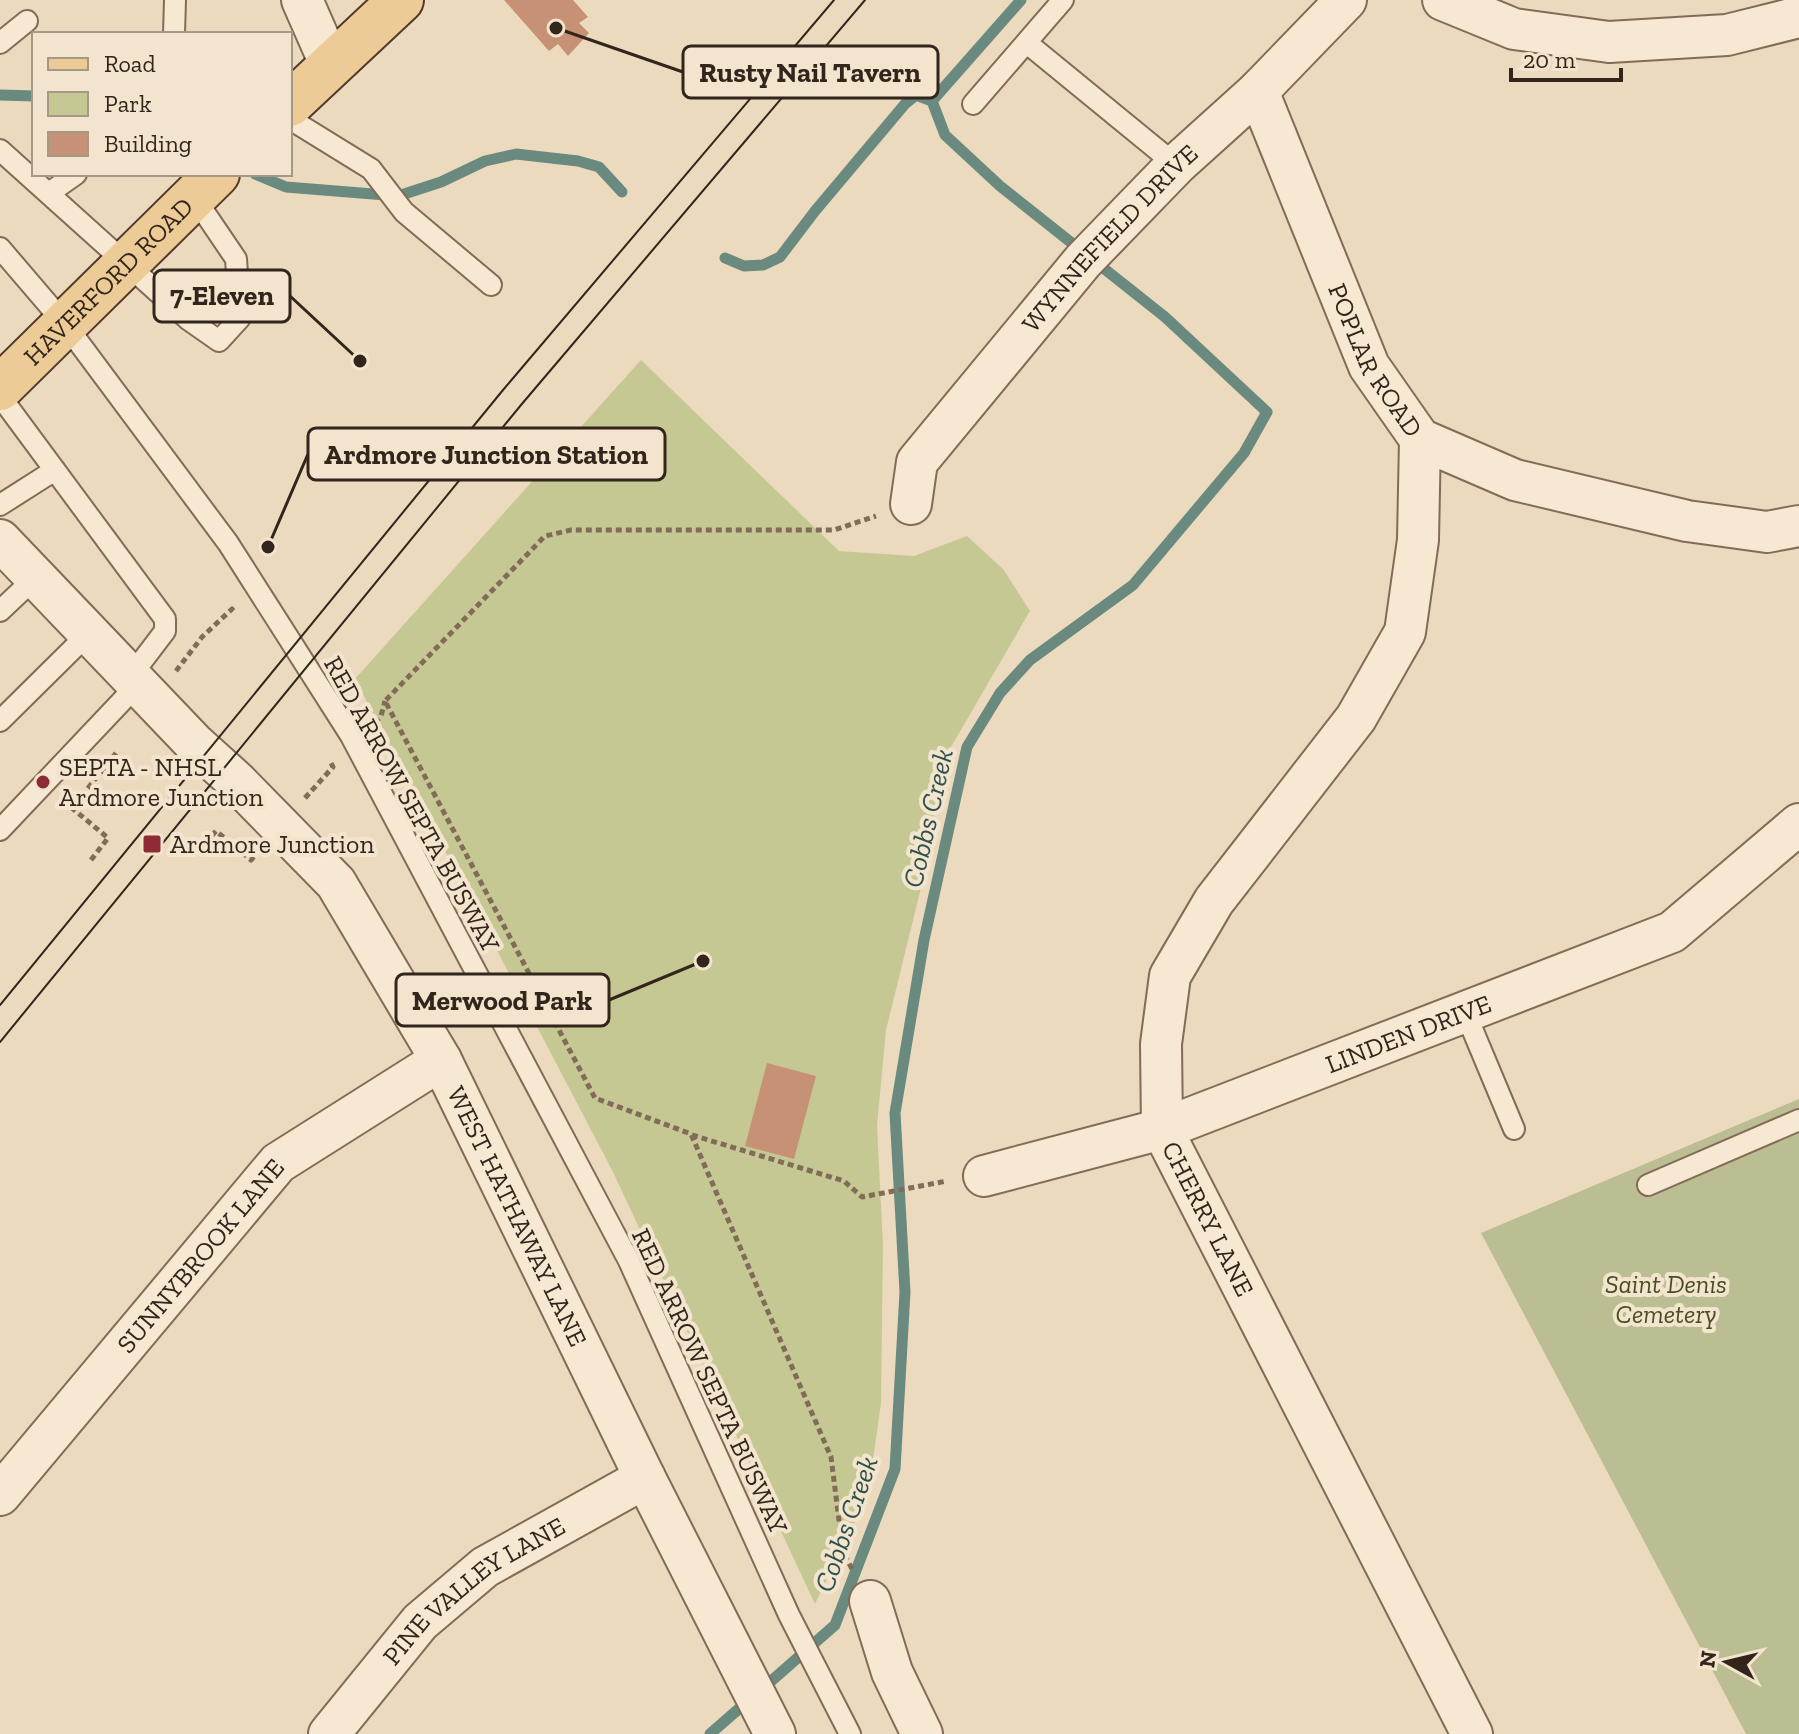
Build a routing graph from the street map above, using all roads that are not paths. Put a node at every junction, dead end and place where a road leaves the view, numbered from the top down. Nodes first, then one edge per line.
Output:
1 (175, 0) edge
2 (302, 0) edge
3 (401, 0) edge
4 (1063, 0) edge
5 (1346, 0) edge
6 (1443, 0) edge
7 (1799, 17) edge
8 (27, 21) dead end
9 (174, 32) edge
10 (0, 43) edge
11 (1027, 43) junction
12 (331, 66) junction
13 (1258, 91) junction
14 (292, 102) edge
15 (973, 104) dead end
16 (292, 120) edge
17 (0, 150) edge
18 (1176, 165) junction
19 (73, 176) edge
20 (206, 185) edge
21 (49, 193) junction
22 (0, 248) edge
23 (127, 263) junction
24 (491, 285) dead end
25 (65, 324) junction
26 (0, 388) edge
27 (0, 396) edge
28 (1420, 439) junction
29 (55, 470) junction
30 (911, 504) road end
31 (0, 505) edge
32 (1799, 526) edge
33 (0, 540) edge
34 (36, 577) junction
35 (0, 611) edge
36 (89, 633) junction
37 (146, 681) junction
38 (0, 721) edge
39 (1799, 824) edge
40 (0, 830) edge
41 (1465, 1012) junction
42 (441, 1060) junction
43 (1799, 1120) edge
44 (1162, 1129) junction
45 (1514, 1129) dead end
46 (984, 1176) dead end
47 (1648, 1185) dead end
48 (645, 1478) junction
49 (0, 1495) edge
50 (870, 1601) dead end
51 (764, 1710) edge
52 (329, 1734) edge
53 (850, 1734) edge
54 (922, 1734) edge
55 (1472, 1734) edge

1 - 9 lane
2 - 12 street
3 - 12 main road
4 - 11 lane
5 - 13 street, WYNNEFIELD DRIVE
6 - 7 street
8 - 10 lane
11 - 15 lane
11 - 18 lane
12 - 14 main road
13 - 18 street, WYNNEFIELD DRIVE
13 - 28 street, POPLAR ROAD
16 - 24 lane
17 - 21 lane
18 - 30 street, WYNNEFIELD DRIVE
19 - 21 lane
20 - 23 main road, HAVERFORD ROAD
20 - 23 lane
21 - 23 lane
22 - 25 lane, RED ARROW SEPTA BUSWAY
23 - 25 main road, HAVERFORD ROAD
25 - 26 main road, HAVERFORD ROAD
25 - 53 lane, RED ARROW SEPTA BUSWAY
27 - 29 lane
28 - 32 street, POPLAR ROAD
28 - 44 street, CHERRY LANE
29 - 31 lane
29 - 37 lane
33 - 34 street, WEST HATHAWAY LANE
34 - 35 lane
34 - 36 street, WEST HATHAWAY LANE
36 - 37 street, WEST HATHAWAY LANE
36 - 38 lane
37 - 40 lane
37 - 42 street, WEST HATHAWAY LANE
39 - 41 street, LINDEN DRIVE
41 - 44 street, LINDEN DRIVE
41 - 45 lane
42 - 48 street, WEST HATHAWAY LANE
42 - 49 street, SUNNYBROOK LANE
43 - 47 lane
44 - 46 street, LINDEN DRIVE
44 - 55 street, CHERRY LANE
48 - 51 street, WEST HATHAWAY LANE
48 - 52 street, PINE VALLEY LANE
50 - 54 street

